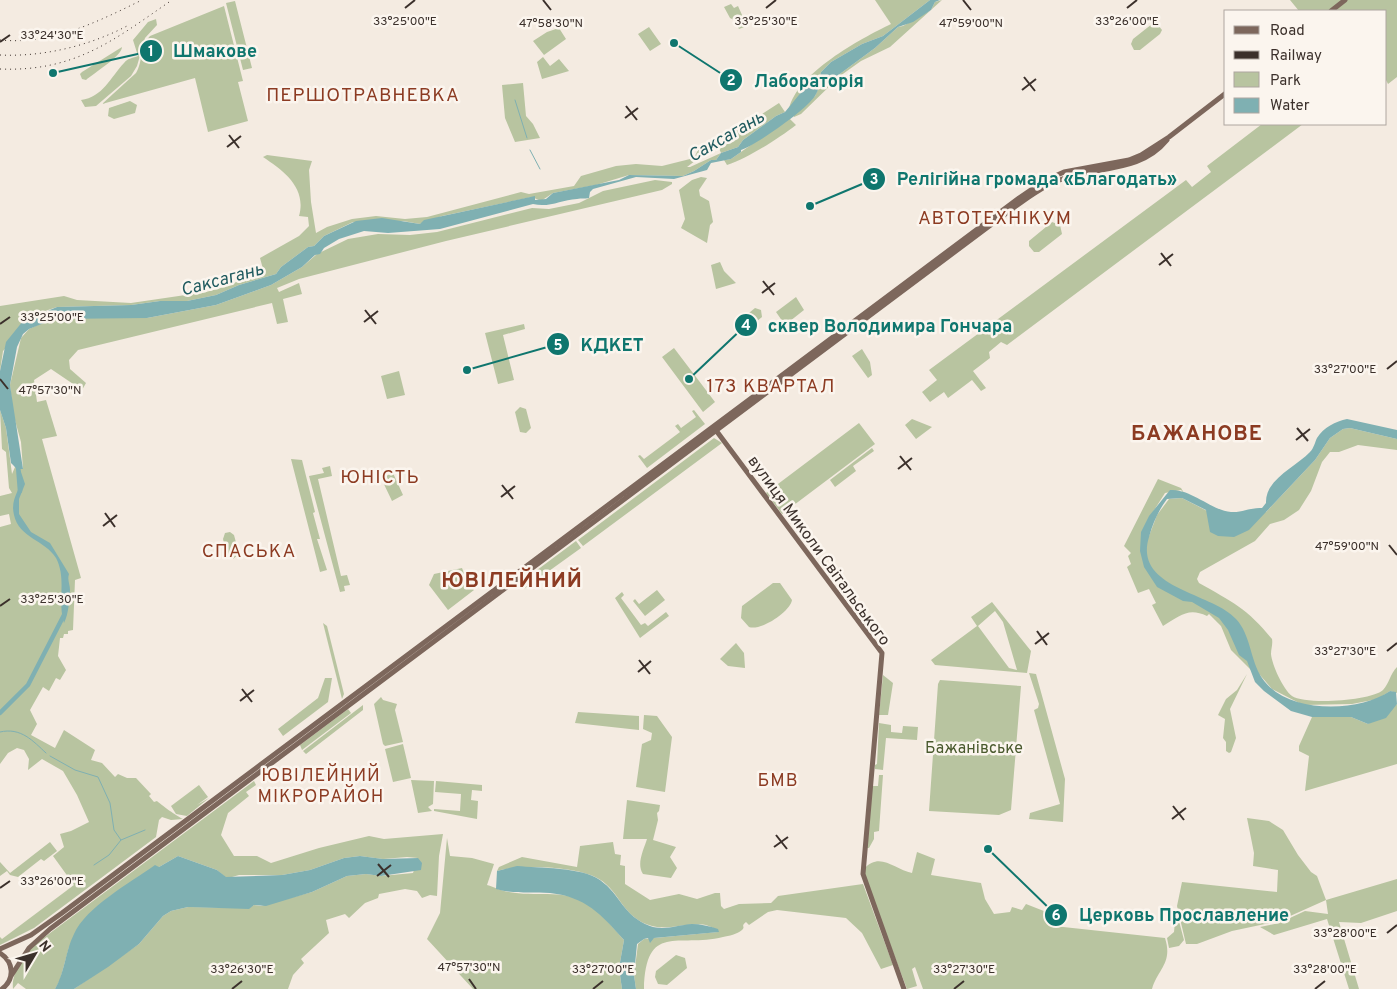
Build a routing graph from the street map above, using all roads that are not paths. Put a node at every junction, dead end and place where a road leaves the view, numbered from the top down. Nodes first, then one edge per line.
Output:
1 (1345, 0) edge
2 (1332, 10) edge
3 (1224, 95) edge
4 (864, 316) junction
5 (712, 425) junction
6 (716, 431) junction
7 (602, 508) junction
8 (606, 514) junction
9 (244, 776) junction
10 (248, 782) junction
11 (0, 949) edge
12 (0, 953) edge
13 (11, 976) junction
14 (2, 989) edge
15 (904, 989) edge

1 - 2 main road
3 - 4 main road
4 - 5 main road
4 - 6 main road
5 - 6 main road, вулиця Миколи Світальського
5 - 7 main road
6 - 8 main road
6 - 15 main road, вулиця Миколи Світальського
7 - 8 main road
7 - 9 main road
8 - 10 main road
9 - 10 main road
9 - 11 main road
10 - 13 main road
12 - 13 main road
13 - 14 main road

